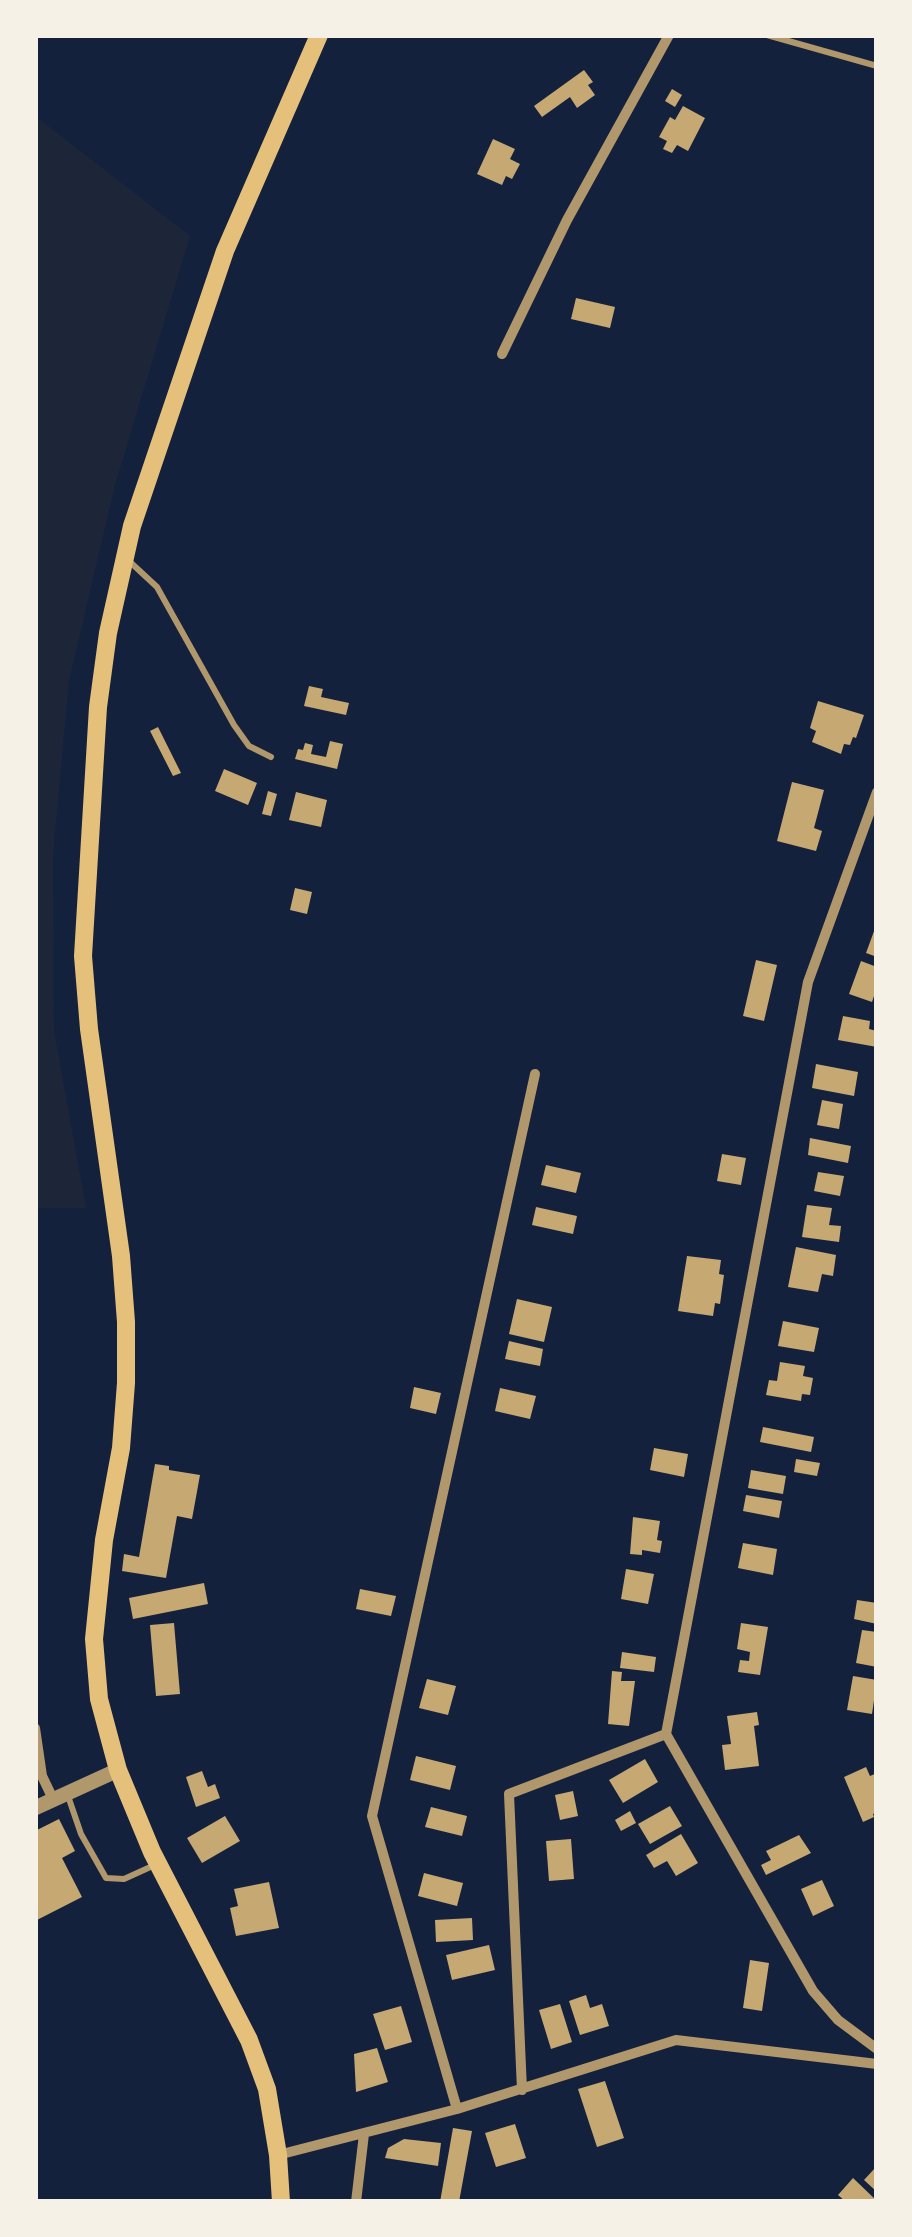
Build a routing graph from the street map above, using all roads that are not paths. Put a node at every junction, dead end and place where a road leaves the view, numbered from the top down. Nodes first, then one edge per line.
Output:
1 (320, 35) edge
2 (669, 35) edge
3 (767, 35) edge
4 (877, 66) edge
5 (502, 354) dead end
6 (125, 557) junction
7 (271, 756) dead end
8 (877, 792) edge
9 (535, 1074) dead end
10 (35, 1728) edge
11 (666, 1734) junction
12 (118, 1770) junction
13 (60, 1796) junction
14 (35, 1808) edge
15 (158, 1863) junction
16 (877, 2049) edge
17 (877, 2064) edge
18 (522, 2090) junction
19 (457, 2108) junction
20 (364, 2134) junction
21 (278, 2155) junction
22 (281, 2202) edge
23 (356, 2202) edge

1 - 6 main road
2 - 5 street
3 - 4 lane
6 - 7 lane
6 - 12 main road
8 - 11 street
9 - 19 street
10 - 13 street
11 - 16 street
11 - 18 street
12 - 13 street
12 - 15 main road
13 - 14 street
13 - 15 lane
15 - 21 main road
17 - 18 street
18 - 19 street
19 - 20 street
20 - 21 street
20 - 23 street
21 - 22 main road

